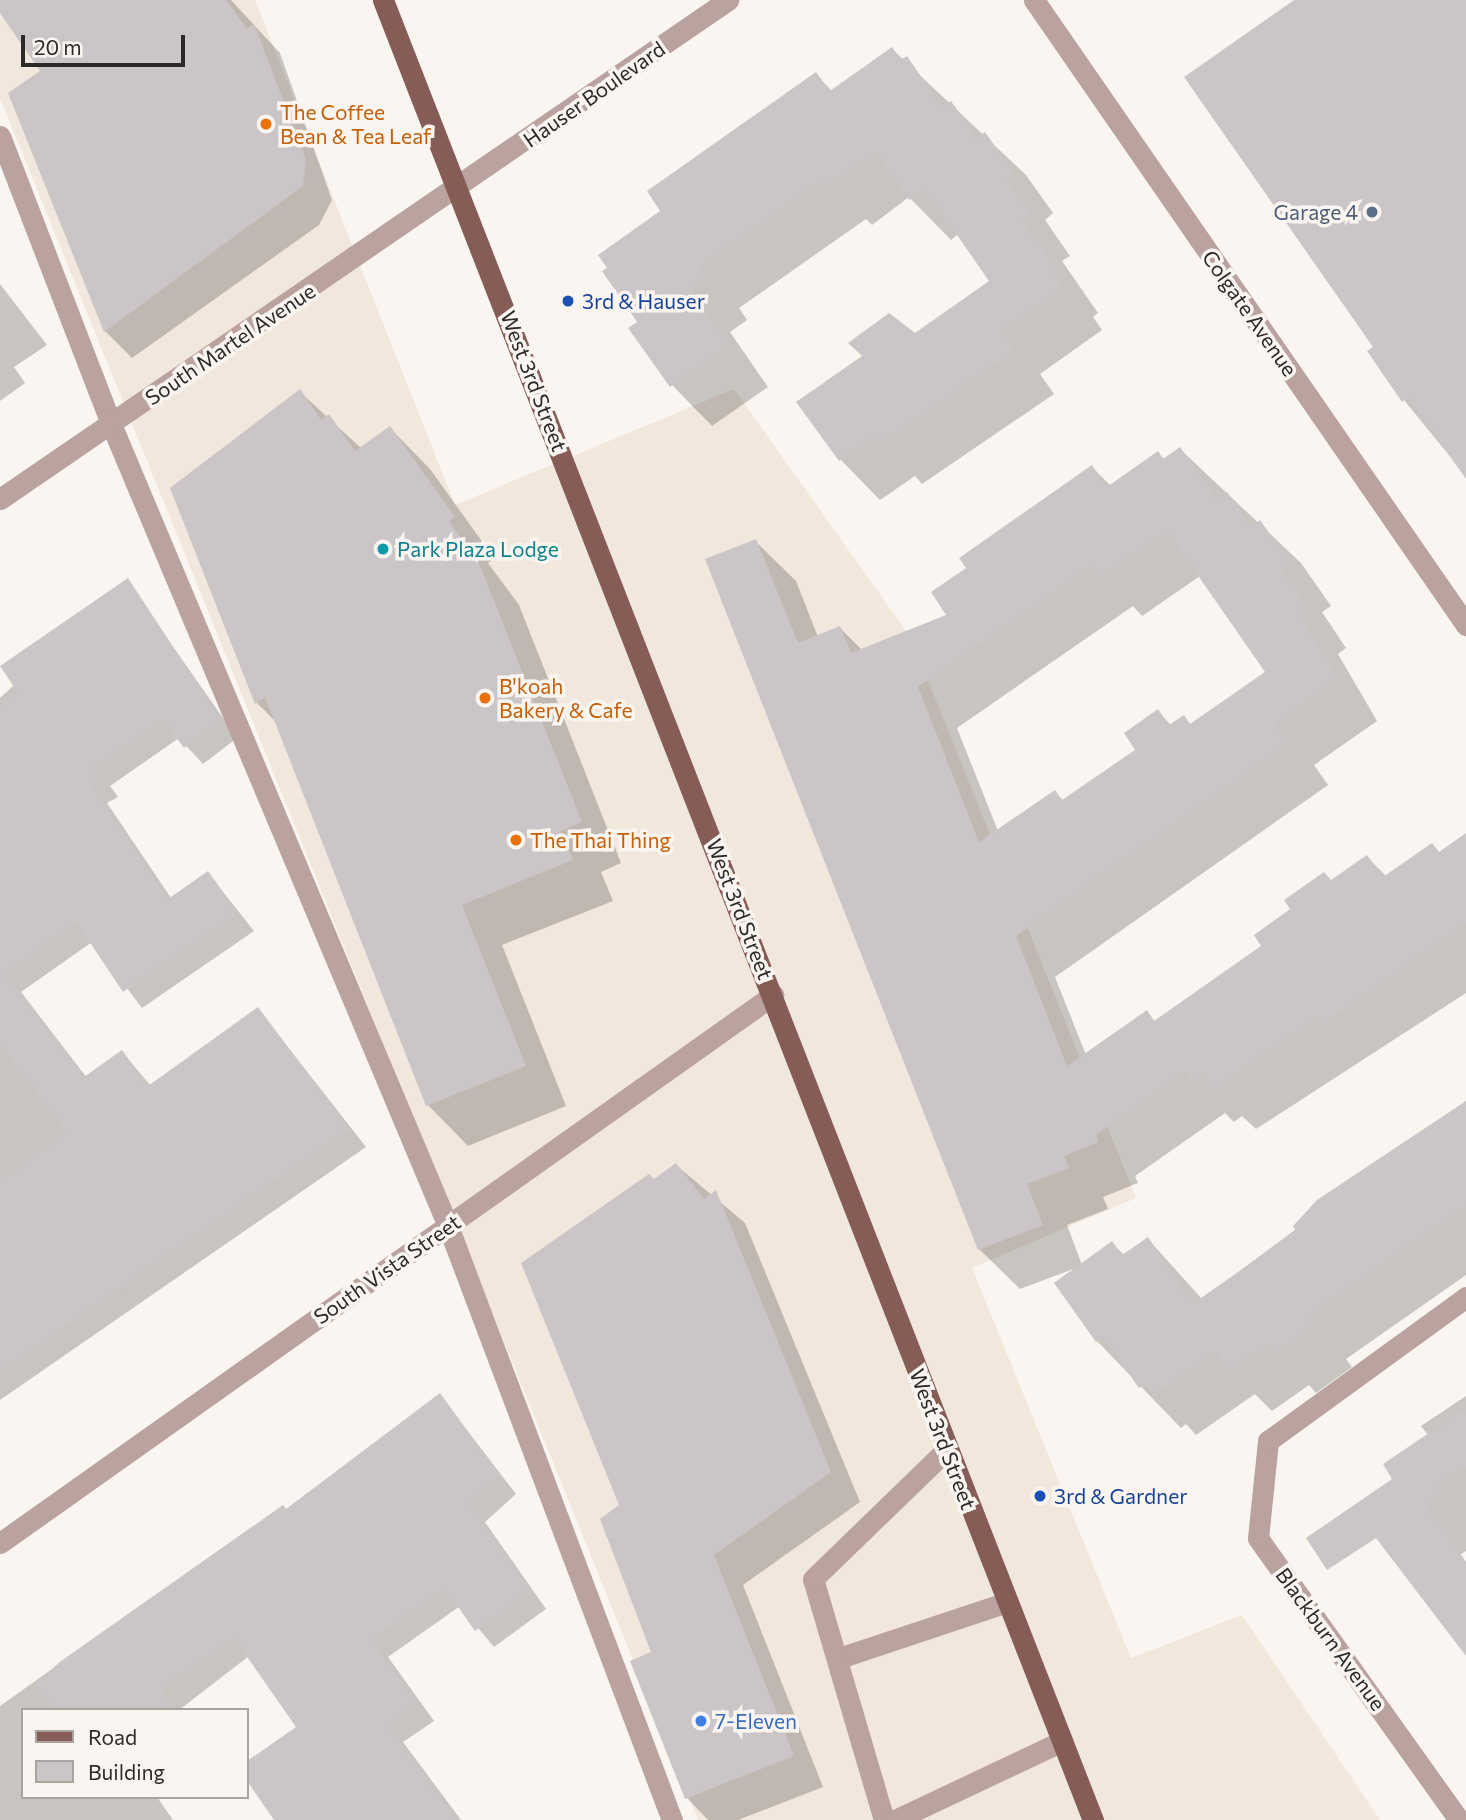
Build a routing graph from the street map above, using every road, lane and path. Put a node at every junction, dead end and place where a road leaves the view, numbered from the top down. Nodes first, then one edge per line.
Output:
1 (383, 0) edge
2 (729, 0) edge
3 (1034, 0) edge
4 (0, 136) edge
5 (460, 188) junction
6 (110, 424) junction
7 (0, 499) edge
8 (1466, 625) edge
9 (773, 995) junction
10 (448, 1226) junction
11 (1466, 1297) edge
12 (947, 1449) junction
13 (0, 1543) edge
14 (1007, 1602) junction
15 (839, 1658) junction
16 (1062, 1741) junction
17 (672, 1820) edge
18 (884, 1820) edge
19 (895, 1820) edge
20 (1093, 1820) edge
21 (1460, 1820) edge

1 - 5 main road, West 3rd Street
2 - 5 street, Hauser Boulevard
3 - 8 street, Colgate Avenue
4 - 6 street
5 - 6 street, South Martel Avenue
5 - 9 main road, West 3rd Street
6 - 7 street, South Martel Avenue
6 - 10 street
9 - 10 street, South Vista Street
9 - 12 main road, West 3rd Street
10 - 13 street, South Vista Street
10 - 17 street
11 - 21 street, Blackburn Avenue
12 - 14 main road, West 3rd Street
12 - 15 street
14 - 15 street
14 - 16 main road, West 3rd Street
15 - 18 street
16 - 19 street
16 - 20 main road, West 3rd Street

